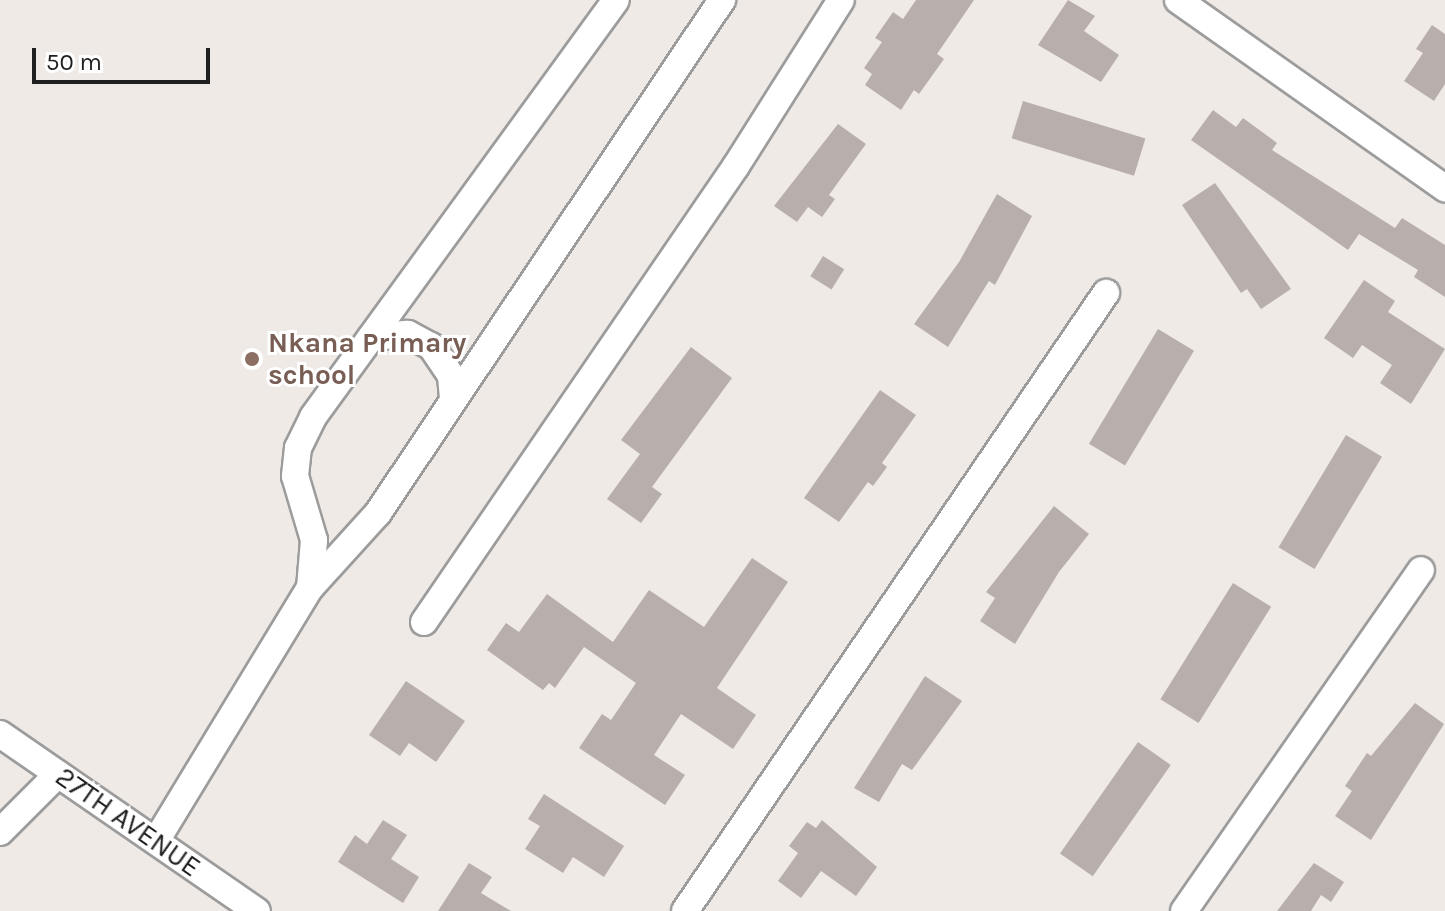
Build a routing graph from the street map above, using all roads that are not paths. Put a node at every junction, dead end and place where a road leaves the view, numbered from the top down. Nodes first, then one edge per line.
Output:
1 (616, 0) edge
2 (722, 0) edge
3 (841, 0) edge
4 (1178, 0) edge
5 (1445, 188) edge
6 (1106, 293) dead end
7 (371, 337) junction
8 (453, 400) junction
9 (1421, 570) dead end
10 (310, 588) junction
11 (424, 622) dead end
12 (0, 734) edge
13 (58, 774) junction
14 (0, 832) edge
15 (156, 841) junction
16 (244, 908) edge
17 (685, 911) edge
18 (1184, 911) edge

1 - 7 street
2 - 8 street
3 - 11 street
4 - 5 street
6 - 17 street
7 - 8 street
7 - 10 street
8 - 10 street
9 - 18 street
10 - 15 street
12 - 13 street, 27TH AVENUE
13 - 14 street
13 - 15 street, 27TH AVENUE
15 - 16 street, 27TH AVENUE

